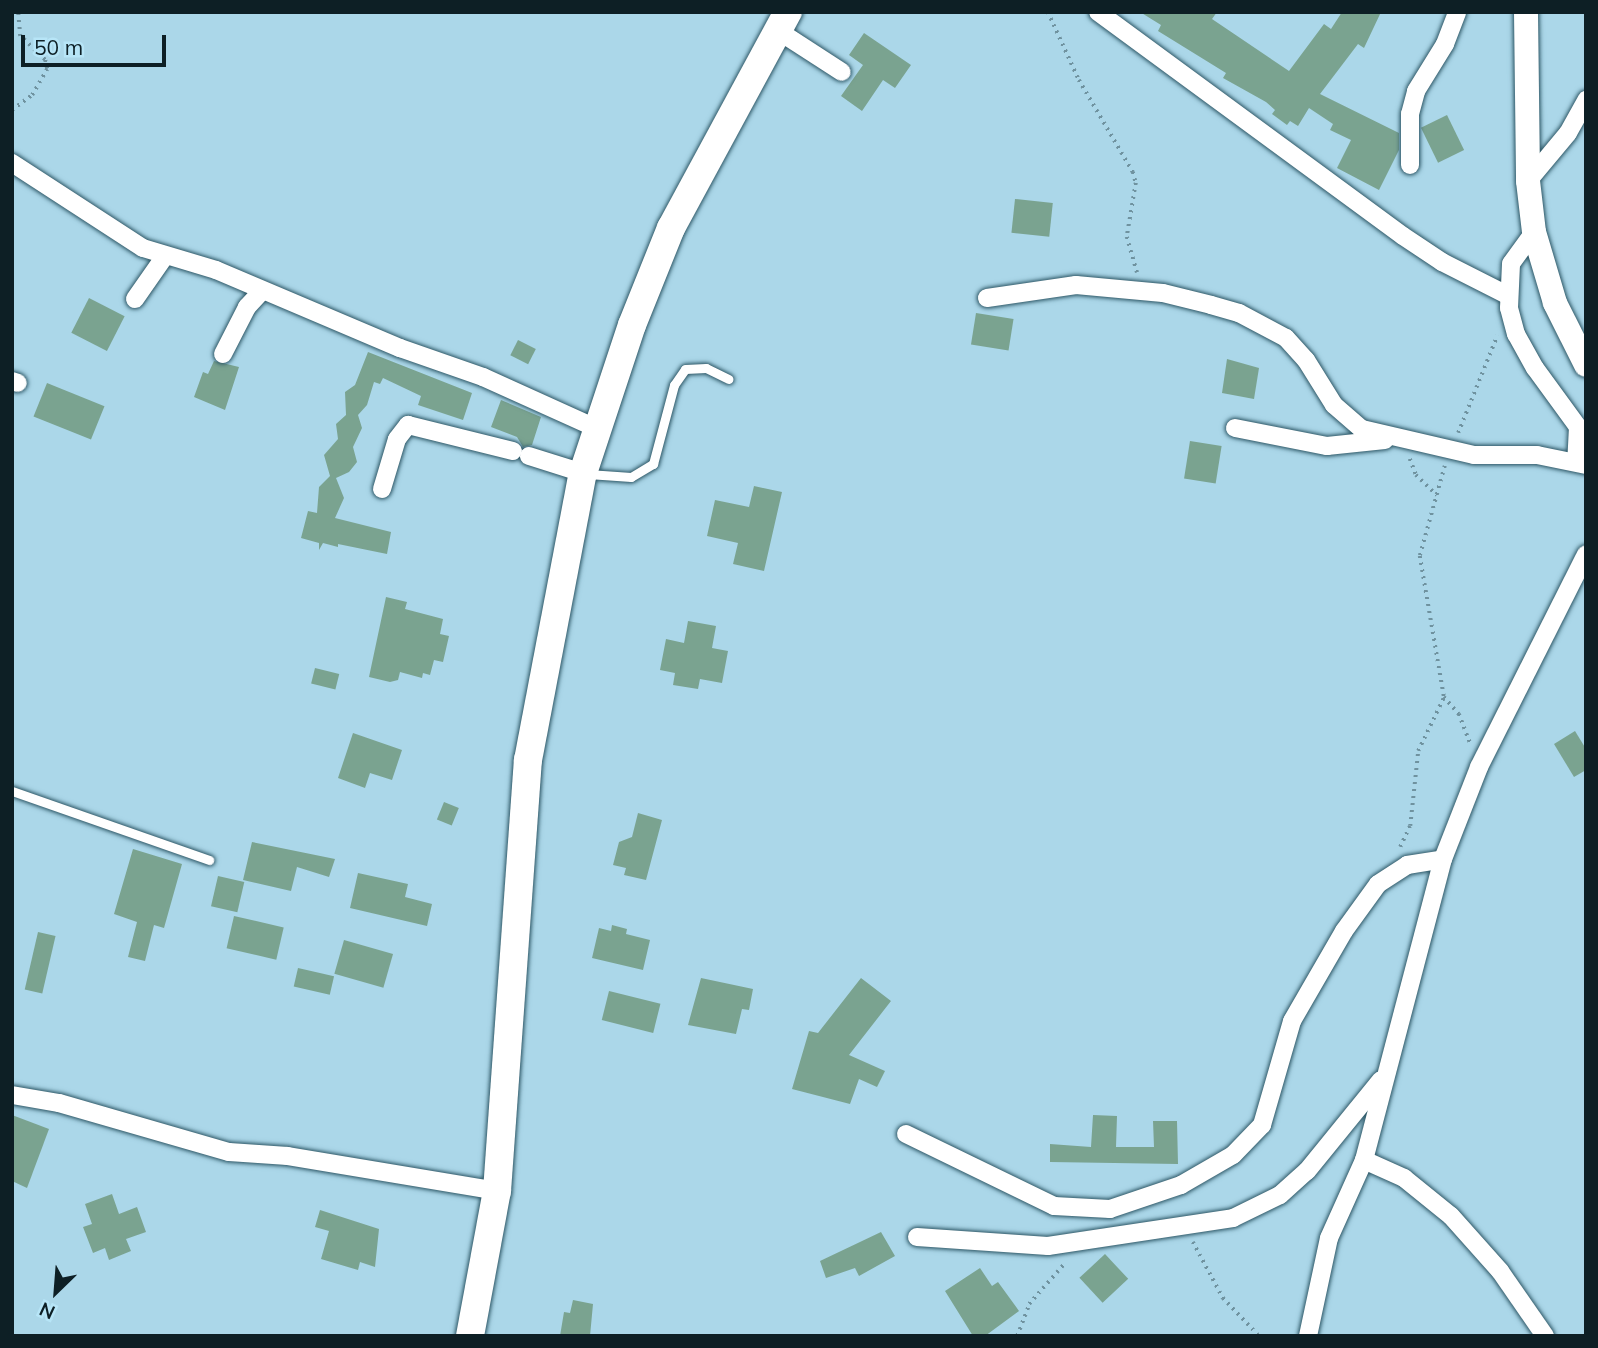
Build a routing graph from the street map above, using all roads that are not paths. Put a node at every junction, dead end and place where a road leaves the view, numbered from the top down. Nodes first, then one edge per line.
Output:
1 (1098, 12) edge
2 (1457, 12) edge
3 (1526, 12) edge
4 (782, 21) edge
5 (842, 72) dead end
6 (1586, 100) edge
7 (12, 163) edge
8 (1410, 165) dead end
9 (1528, 181) junction
10 (1534, 232) junction
11 (166, 256) junction
12 (262, 291) junction
13 (987, 298) dead end
14 (135, 299) dead end
15 (1508, 301) junction
16 (223, 354) dead end
17 (1586, 365) edge
18 (729, 379) dead end
19 (1235, 428) dead end
20 (597, 429) junction
21 (1400, 440) junction
22 (1581, 463) edge
23 (583, 473) junction
24 (382, 489) dead end
25 (1586, 554) edge
26 (12, 791) edge
27 (1443, 859) junction
28 (209, 860) dead end
29 (1383, 1077) junction
30 (12, 1095) edge
31 (906, 1134) dead end
32 (1364, 1160) junction
33 (497, 1191) junction
34 (917, 1237) dead end
35 (470, 1336) edge
36 (1308, 1336) edge
37 (1545, 1336) edge

1 - 15 street
2 - 8 street
3 - 9 main road
4 - 5 street
4 - 20 highway
6 - 9 street
7 - 11 street
9 - 10 main road
10 - 15 street
10 - 17 main road
11 - 12 street
11 - 14 street
12 - 16 street
12 - 20 street
13 - 21 street
15 - 22 street
18 - 23 lane
19 - 21 street
20 - 23 highway
21 - 22 street
23 - 24 street
23 - 33 highway
25 - 27 street
26 - 28 lane
27 - 29 street
27 - 31 street
29 - 32 street
29 - 34 street
30 - 33 street
32 - 36 street
32 - 37 street
33 - 35 highway

